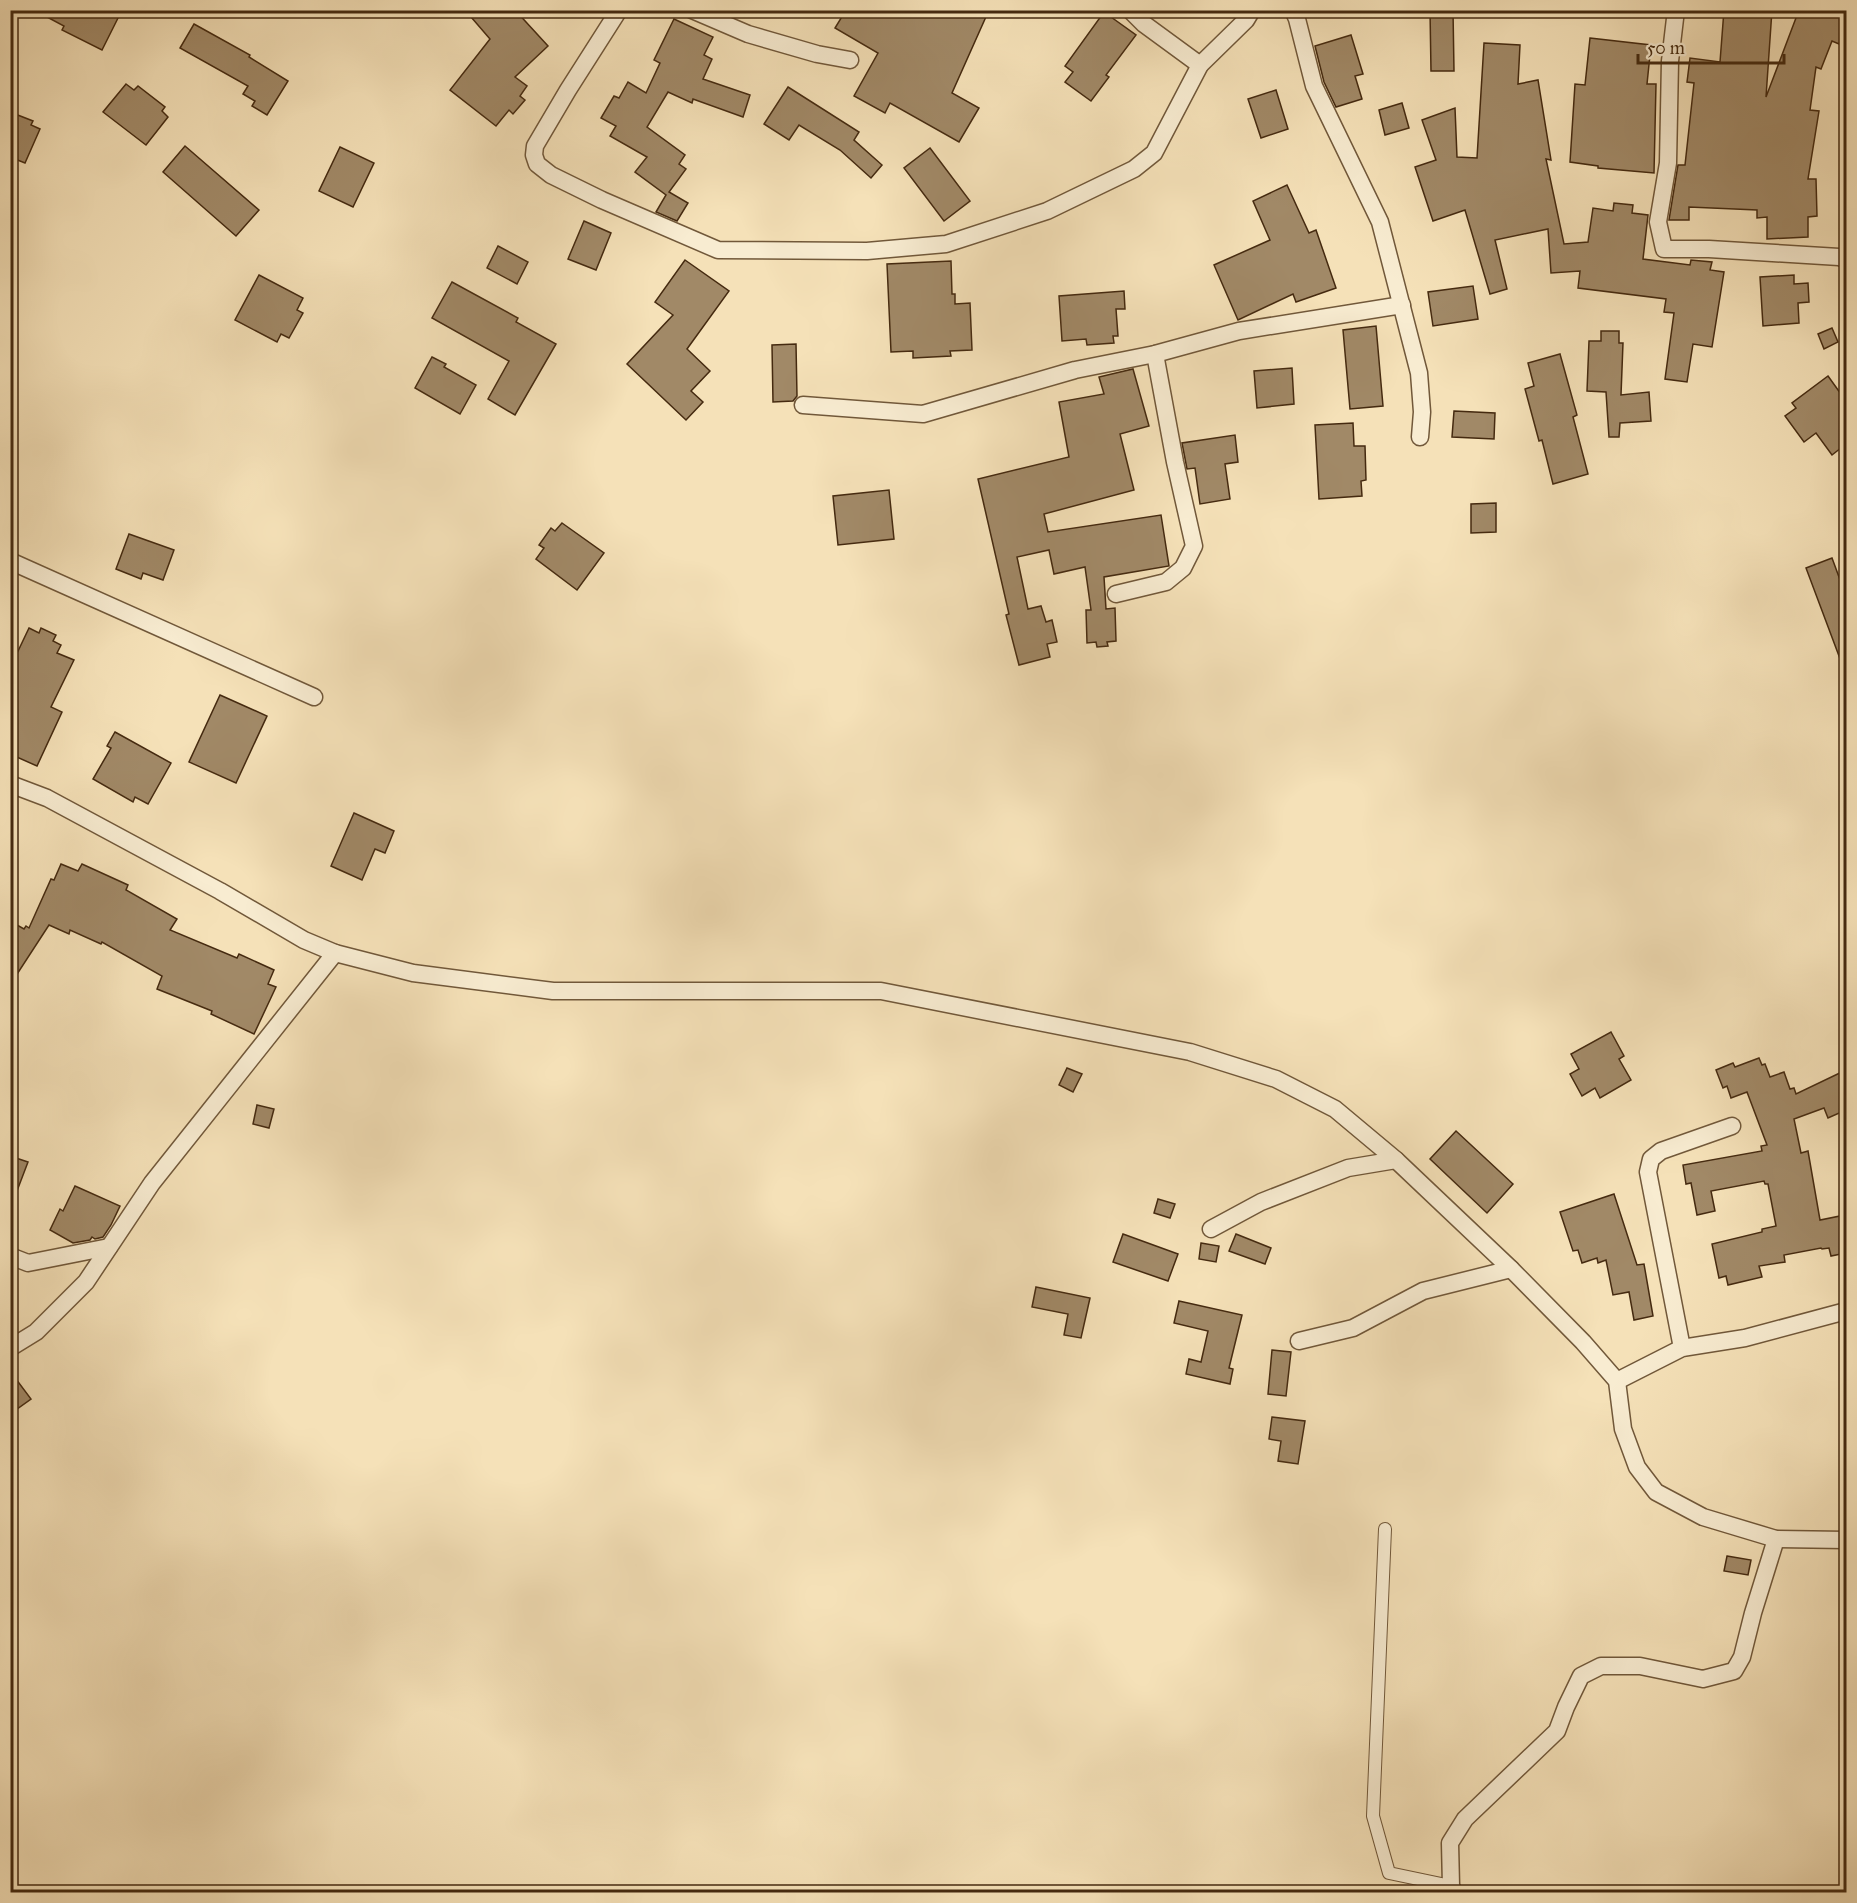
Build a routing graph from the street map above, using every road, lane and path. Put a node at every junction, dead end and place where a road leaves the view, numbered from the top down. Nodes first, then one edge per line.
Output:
1 (619, 10) edge
2 (692, 10) edge
3 (1130, 10) edge
4 (1252, 10) edge
5 (1293, 10) edge
6 (1676, 10) edge
7 (850, 60) dead end
8 (1200, 65) junction
9 (1846, 259) edge
10 (1402, 305) junction
11 (1155, 354) junction
12 (803, 405) dead end
13 (1420, 437) dead end
14 (10, 561) edge
15 (1116, 594) dead end
16 (314, 697) dead end
17 (10, 784) edge
18 (335, 953) junction
19 (1732, 1126) dead end
20 (1396, 1160) junction
21 (1211, 1229) dead end
22 (109, 1247) junction
23 (10, 1256) edge
24 (1511, 1269) junction
25 (1846, 1311) edge
26 (1299, 1341) dead end
27 (10, 1348) edge
28 (1682, 1348) junction
29 (1617, 1381) junction
30 (1385, 1529) dead end
31 (1776, 1539) junction
32 (1846, 1540) edge
33 (1452, 1889) edge

1 - 8 street
2 - 7 street
3 - 8 street
4 - 8 street
5 - 10 street
6 - 9 street
10 - 11 street
10 - 13 street
11 - 12 street
11 - 15 street
14 - 16 street
17 - 18 street
18 - 20 street
18 - 22 street
19 - 28 street
20 - 21 street
20 - 24 street
22 - 23 street
22 - 27 street
24 - 26 street
24 - 29 street
25 - 28 street
28 - 29 street
29 - 31 street
30 - 33 street
31 - 32 street
31 - 33 street

